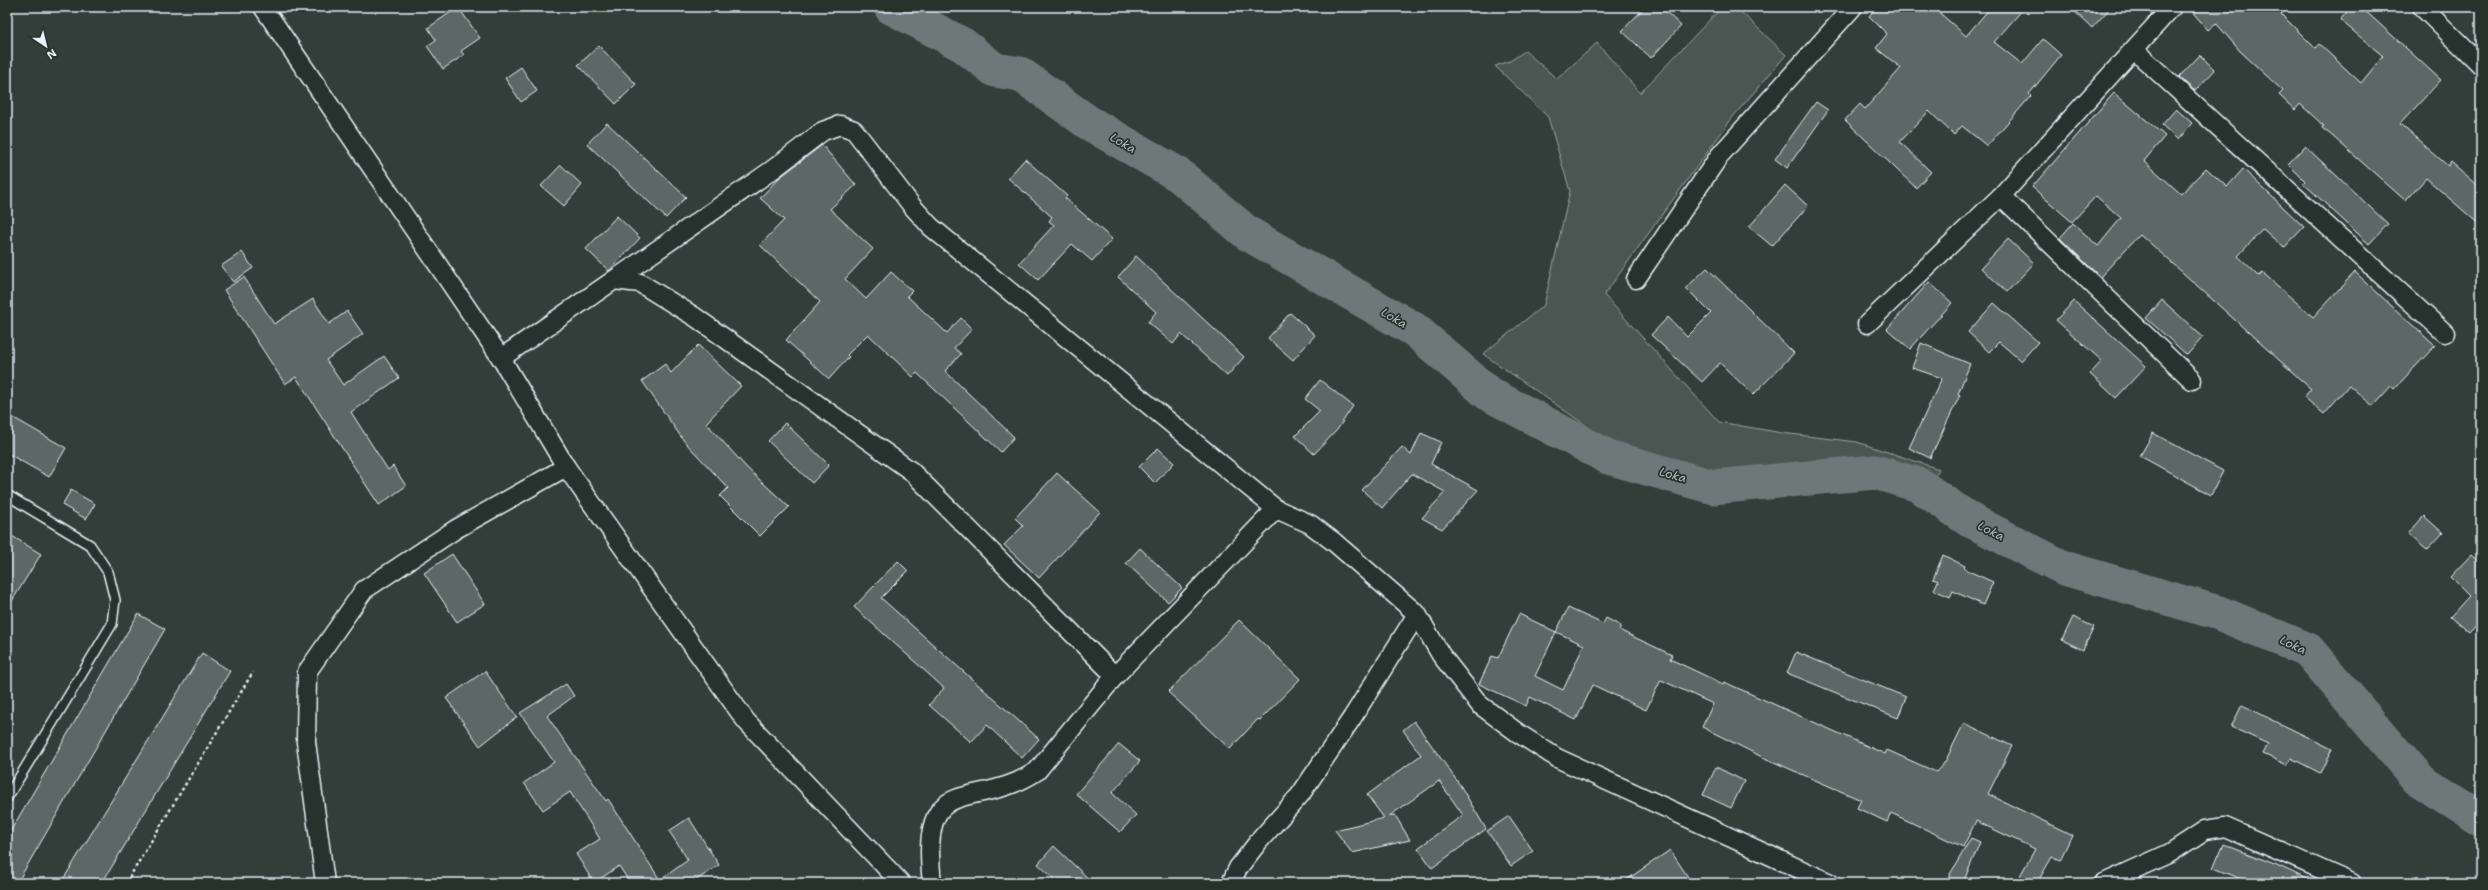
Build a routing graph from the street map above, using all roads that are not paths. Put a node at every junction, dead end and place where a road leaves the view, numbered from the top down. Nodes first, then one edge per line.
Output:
1 (263, 7) edge
2 (1853, 7) edge
3 (2172, 7) edge
4 (2422, 7) edge
5 (2134, 50) junction
6 (2481, 65) edge
7 (2001, 196) junction
8 (1636, 278) dead end
9 (614, 280) junction
10 (1867, 324) dead end
11 (2445, 333) dead end
12 (501, 358) junction
13 (2192, 380) dead end
14 (566, 467) junction
15 (7, 495) edge
16 (1276, 509) junction
17 (1417, 614) junction
18 (1116, 676) junction
19 (7, 798) edge
20 (325, 883) edge
21 (901, 883) edge
22 (932, 883) edge
23 (1231, 883) edge
24 (1830, 883) edge
25 (2104, 883) edge
26 (2352, 883) edge

1 - 12 street
2 - 8 street
3 - 5 street
4 - 6 street
5 - 7 street
5 - 11 street
7 - 10 street
7 - 13 street
9 - 12 street
9 - 16 street
9 - 18 street
12 - 14 street
14 - 20 street
14 - 21 street
15 - 19 lane
16 - 17 street
16 - 18 street
17 - 23 street
17 - 24 street
18 - 22 street
25 - 26 street

